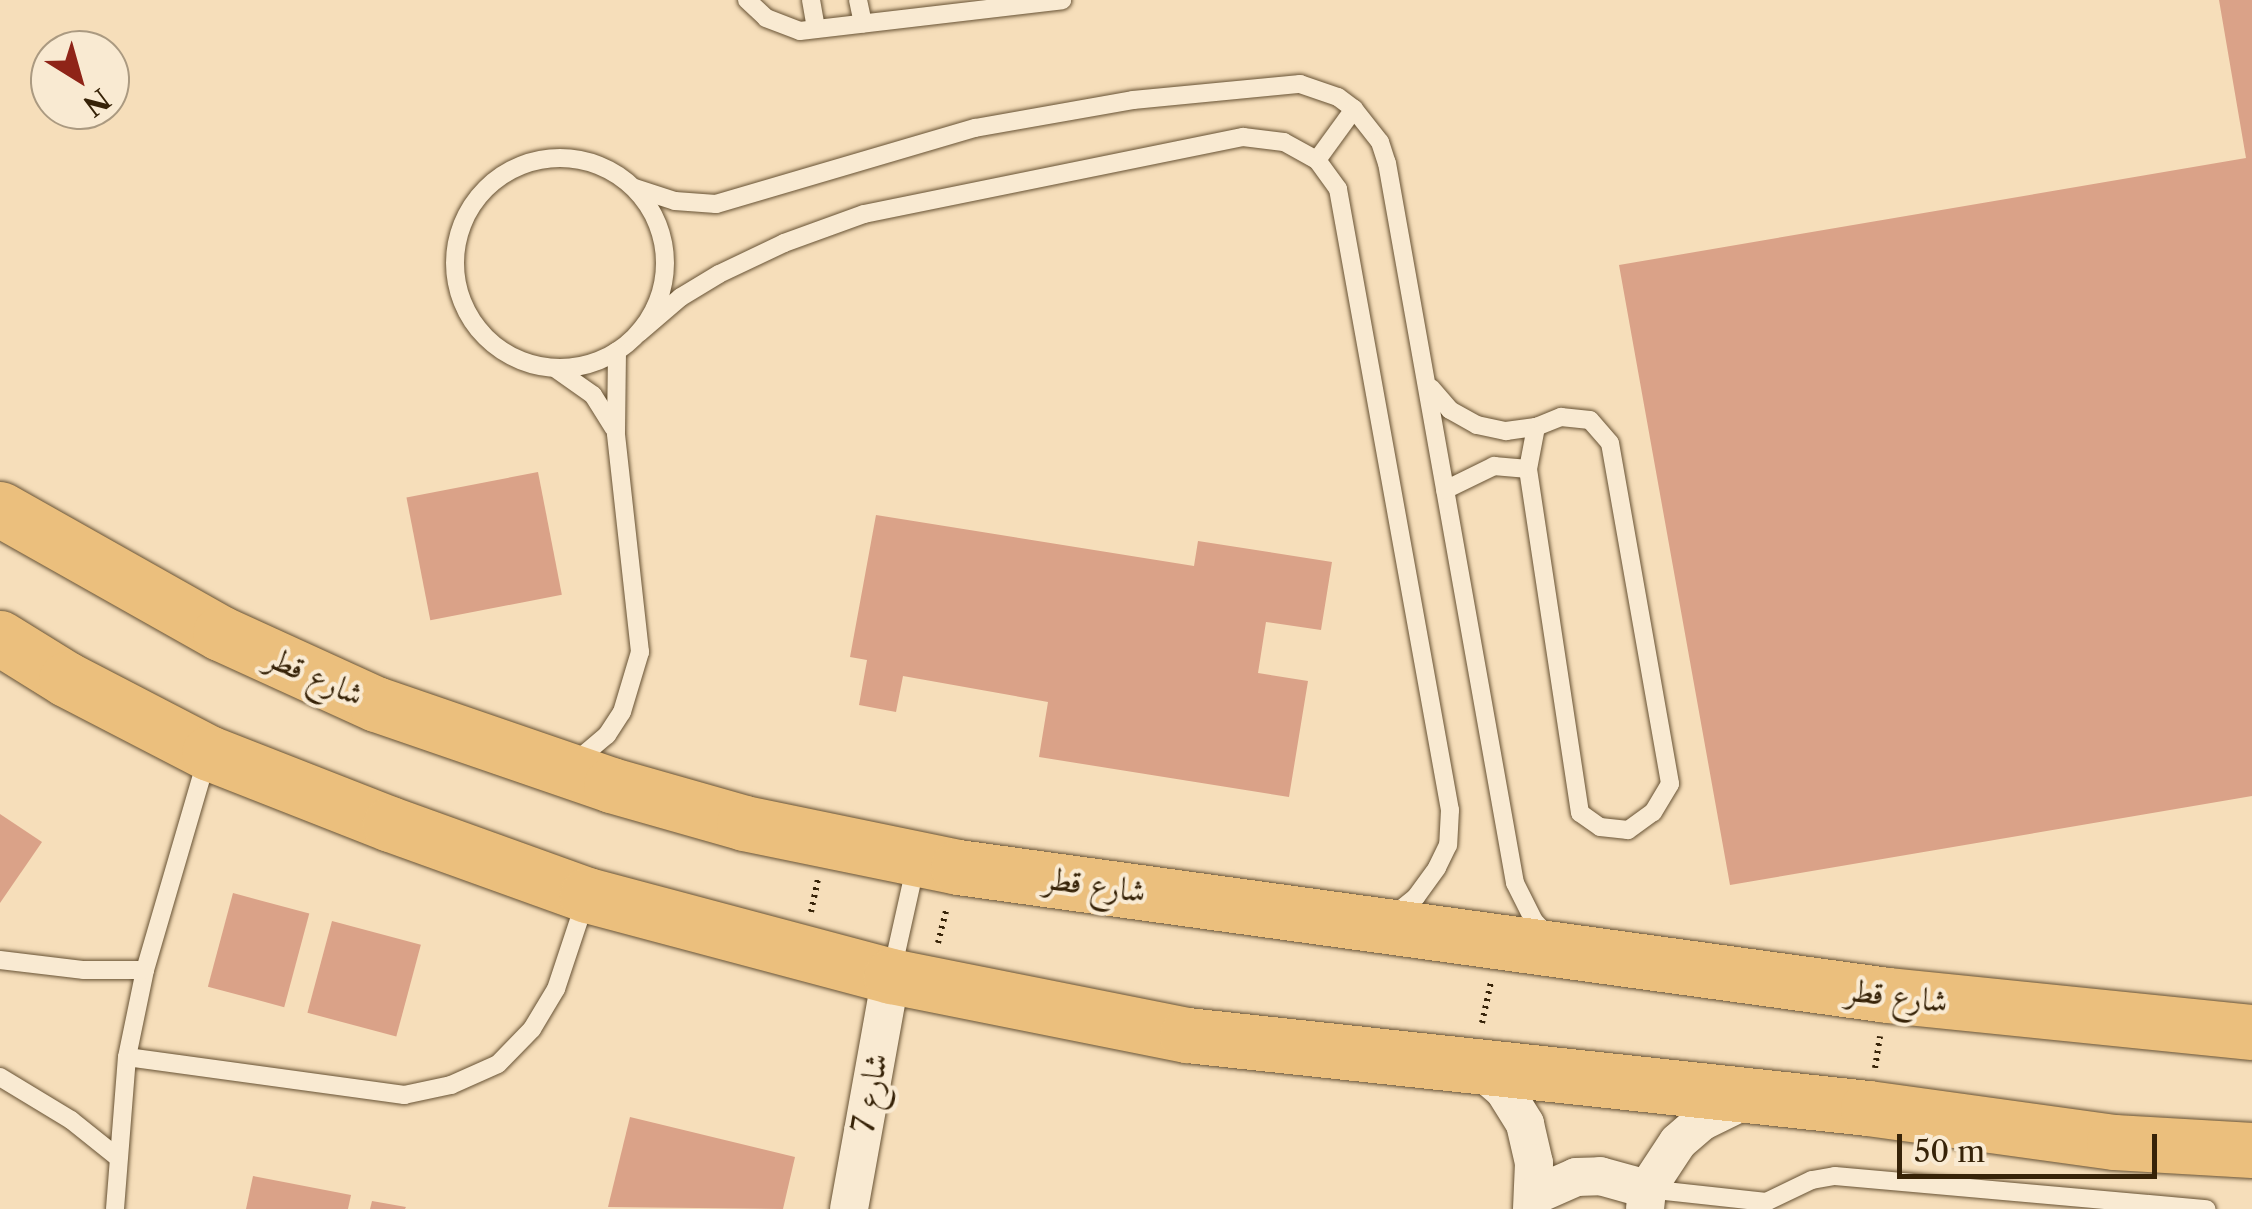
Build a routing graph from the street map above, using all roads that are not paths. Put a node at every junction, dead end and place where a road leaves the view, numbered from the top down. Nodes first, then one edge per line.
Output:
1 (747, 0) edge
2 (810, 0) edge
3 (858, 0) edge
4 (1062, 0) edge
5 (965, 6) edge
6 (911, 9) edge
7 (863, 23) junction
8 (816, 28) junction
9 (1354, 109) junction
10 (1316, 160) junction
11 (635, 188) junction
12 (638, 333) junction
13 (617, 352) junction
14 (556, 369) junction
15 (1430, 387) junction
16 (1536, 427) junction
17 (616, 433) junction
18 (1528, 469) junction
19 (1445, 490) junction
20 (0, 509) edge
21 (0, 638) edge
22 (208, 753) junction
23 (565, 769) junction
24 (938, 863) junction
25 (587, 895) junction
26 (1382, 924) junction
27 (1569, 950) junction
28 (0, 960) edge
29 (145, 970) junction
30 (909, 980) junction
31 (2252, 1032) edge
32 (127, 1057) junction
33 (1474, 1064) junction
34 (0, 1077) edge
35 (1756, 1096) junction
36 (2252, 1121) edge
37 (2114, 1142) junction
38 (2252, 1150) edge
39 (116, 1156) junction
40 (1646, 1199) edge
41 (1532, 1203) edge
42 (2093, 1204) edge
43 (116, 1209) edge
44 (849, 1209) edge
45 (2207, 1209) edge

1 - 8 lane
2 - 8 lane
3 - 7 lane
4 - 5 lane
5 - 6 lane
6 - 7 lane
7 - 8 lane
9 - 10 lane
9 - 11 lane
9 - 15 lane
10 - 12 lane
10 - 26 lane
11 - 12 lane
11 - 14 lane
12 - 13 lane
13 - 14 lane
13 - 17 lane
14 - 17 lane
15 - 16 lane
15 - 19 lane
16 - 18 lane
16 - 18 lane
17 - 23 lane
18 - 19 lane
19 - 27 lane
20 - 23 main road, شارع قطر
21 - 22 main road
22 - 25 main road
22 - 29 lane
23 - 24 main road, شارع قطر
24 - 26 main road, شارع قطر
24 - 30 lane
25 - 30 main road
25 - 32 lane
26 - 27 main road, شارع قطر
27 - 31 main road, شارع قطر
28 - 29 lane
29 - 32 lane
30 - 33 main road
30 - 44 street, شارع 7
32 - 39 lane
33 - 35 main road
33 - 41 street
34 - 39 lane
35 - 37 main road
35 - 40 street
36 - 37 main road
37 - 38 main road
39 - 43 lane
40 - 41 street
40 - 42 lane
42 - 45 lane

